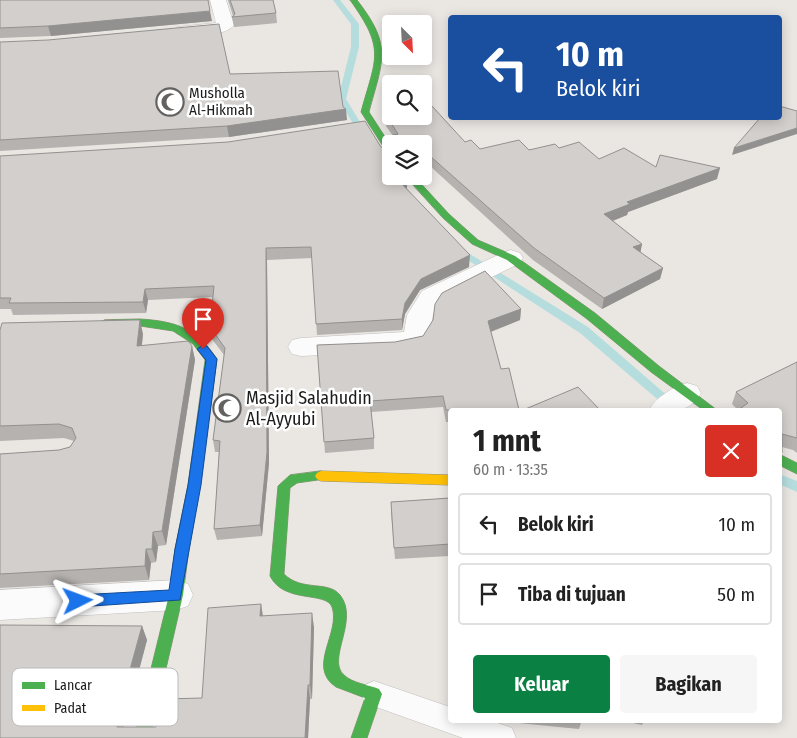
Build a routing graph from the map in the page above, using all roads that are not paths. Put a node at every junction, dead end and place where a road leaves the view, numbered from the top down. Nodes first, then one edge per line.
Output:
1 (218, 0) edge
2 (353, 0) edge
3 (169, 32) edge
4 (382, 144) edge
5 (417, 185) edge
6 (505, 262) junction
7 (89, 325) edge
8 (301, 347) dead end
9 (677, 400) edge
10 (704, 408) edge
11 (782, 460) edge
12 (797, 469) edge
13 (448, 480) edge
14 (176, 595) junction
15 (0, 605) edge
16 (159, 668) edge
17 (374, 694) junction
18 (448, 719) edge
19 (458, 723) edge
20 (359, 738) edge
21 (502, 738) edge

1 - 3 street
2 - 4 main road
5 - 6 main road
6 - 8 street
6 - 9 main road
7 - 14 main road
9 - 10 main road
11 - 12 main road
13 - 17 main road
14 - 15 street
14 - 16 main road
17 - 18 lane
17 - 20 main road
19 - 21 lane

